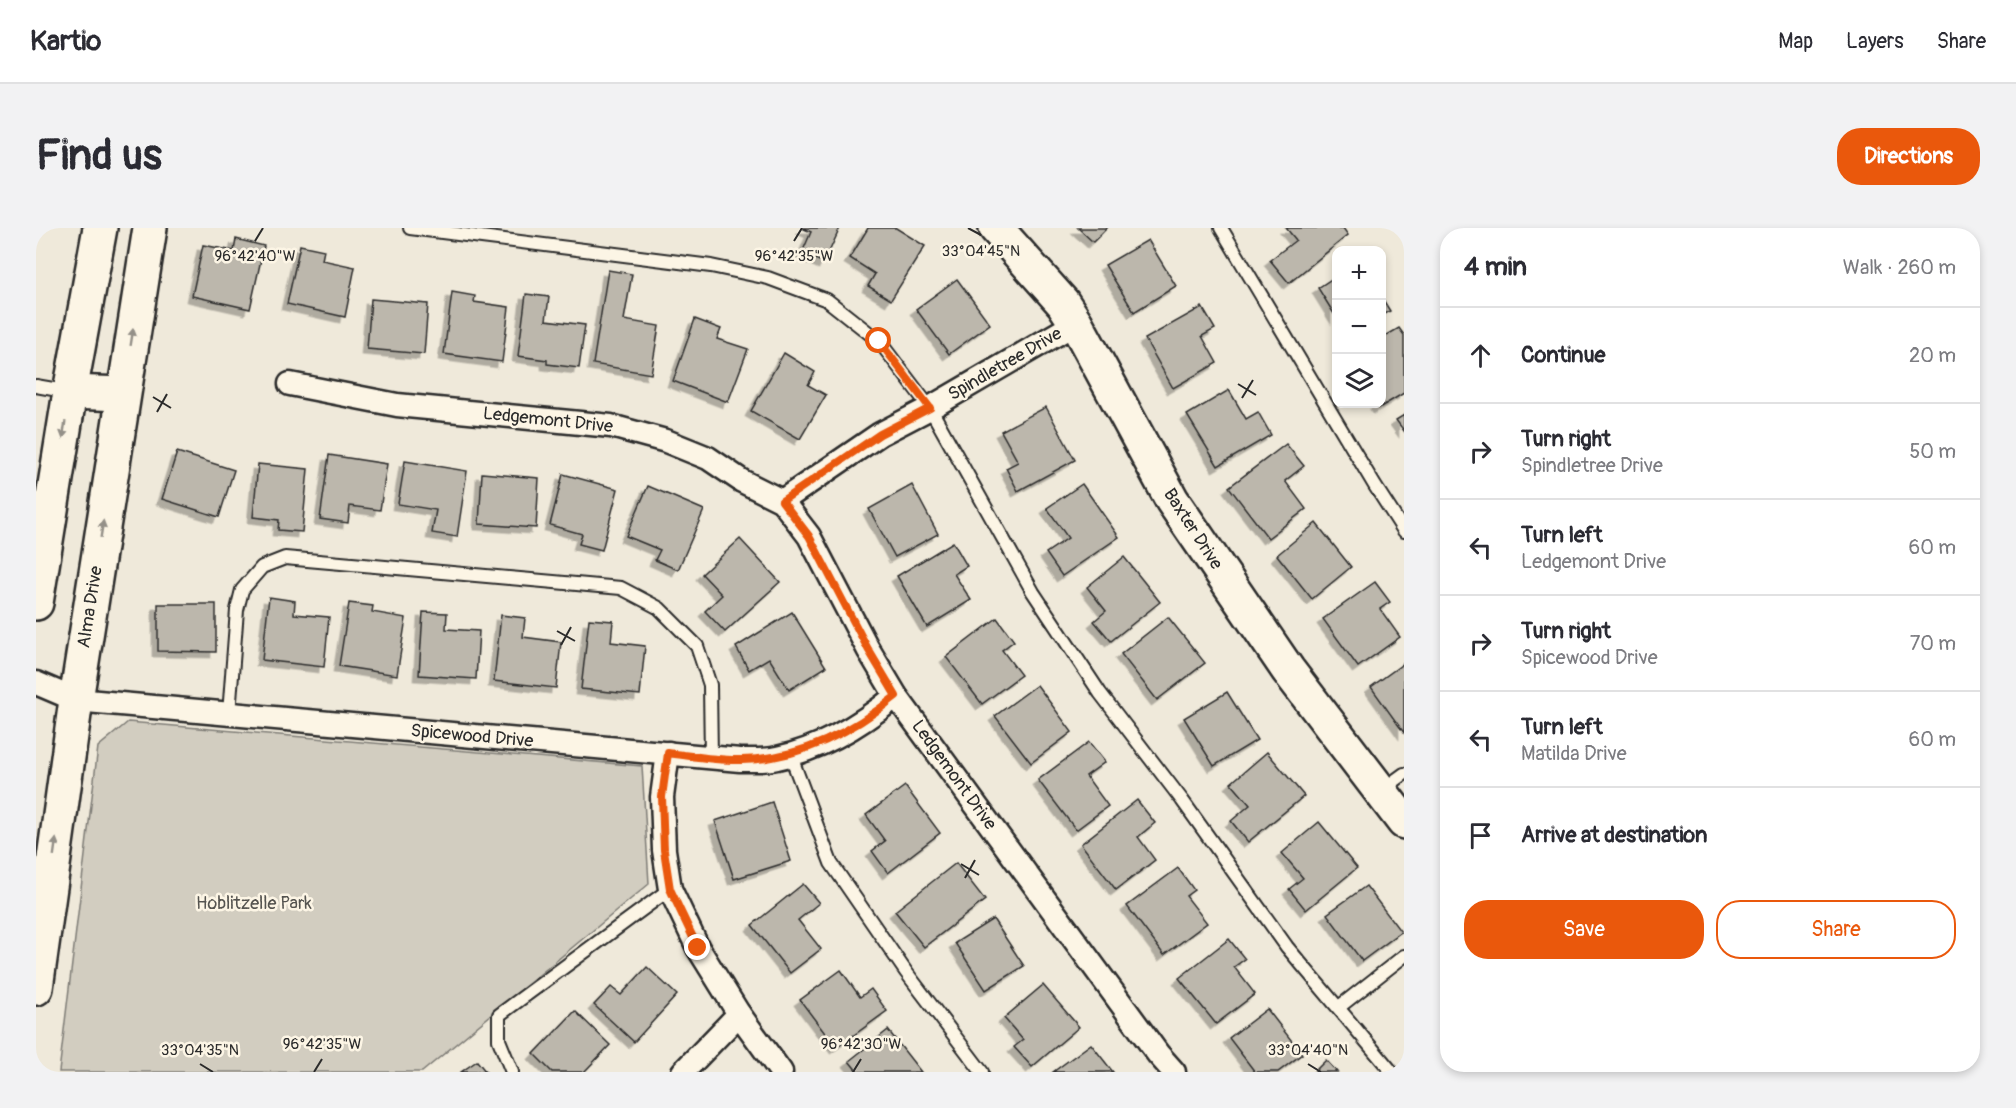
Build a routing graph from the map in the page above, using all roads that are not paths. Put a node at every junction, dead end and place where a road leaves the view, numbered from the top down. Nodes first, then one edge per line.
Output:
1 (100, 228) edge
2 (150, 228) edge
3 (410, 228) edge
4 (996, 228) edge
5 (1221, 228) edge
6 (1076, 323) junction
7 (290, 384) dead end
8 (36, 386) edge
9 (70, 392) junction
10 (123, 394) junction
11 (930, 408) junction
12 (782, 501) junction
13 (1404, 531) edge
14 (36, 603) edge
15 (36, 682) edge
16 (896, 696) junction
17 (76, 700) junction
18 (229, 714) junction
19 (668, 753) junction
20 (790, 754) junction
21 (711, 758) junction
22 (1392, 782) edge
23 (1404, 822) edge
24 (670, 889) junction
25 (1404, 956) edge
26 (36, 988) edge
27 (1339, 1007) junction
28 (740, 1014) junction
29 (512, 1072) edge
30 (683, 1072) edge
31 (781, 1072) edge
32 (982, 1072) edge
33 (1174, 1072) edge
34 (1392, 1072) edge

1 - 9 main road
10 -> 2 main road, Alma Drive
3 - 11 lane
4 - 6 main road, Baxter Drive
5 - 13 lane
6 - 11 street, Spindletree Drive
6 - 22 main road, Baxter Drive
7 - 12 street, Ledgemont Drive
8 - 9 lane
9 - 10 main road
9 -> 14 main road
17 -> 10 main road, Alma Drive
11 - 12 street, Spindletree Drive
11 - 27 lane
12 - 16 street, Ledgemont Drive
15 - 17 street, Spicewood Drive
16 - 20 street, Spicewood Drive
16 - 33 street, Ledgemont Drive
17 - 18 street, Spicewood Drive
26 -> 17 main road, Alma Drive
18 - 19 street, Spicewood Drive
18 - 21 lane
19 - 21 street, Spicewood Drive
19 - 24 street
20 - 21 street, Spicewood Drive
20 - 32 lane
22 - 23 main road, Baxter Drive
24 - 28 street
24 - 29 lane
25 - 27 lane
27 - 34 lane
28 - 30 street
28 - 31 street

